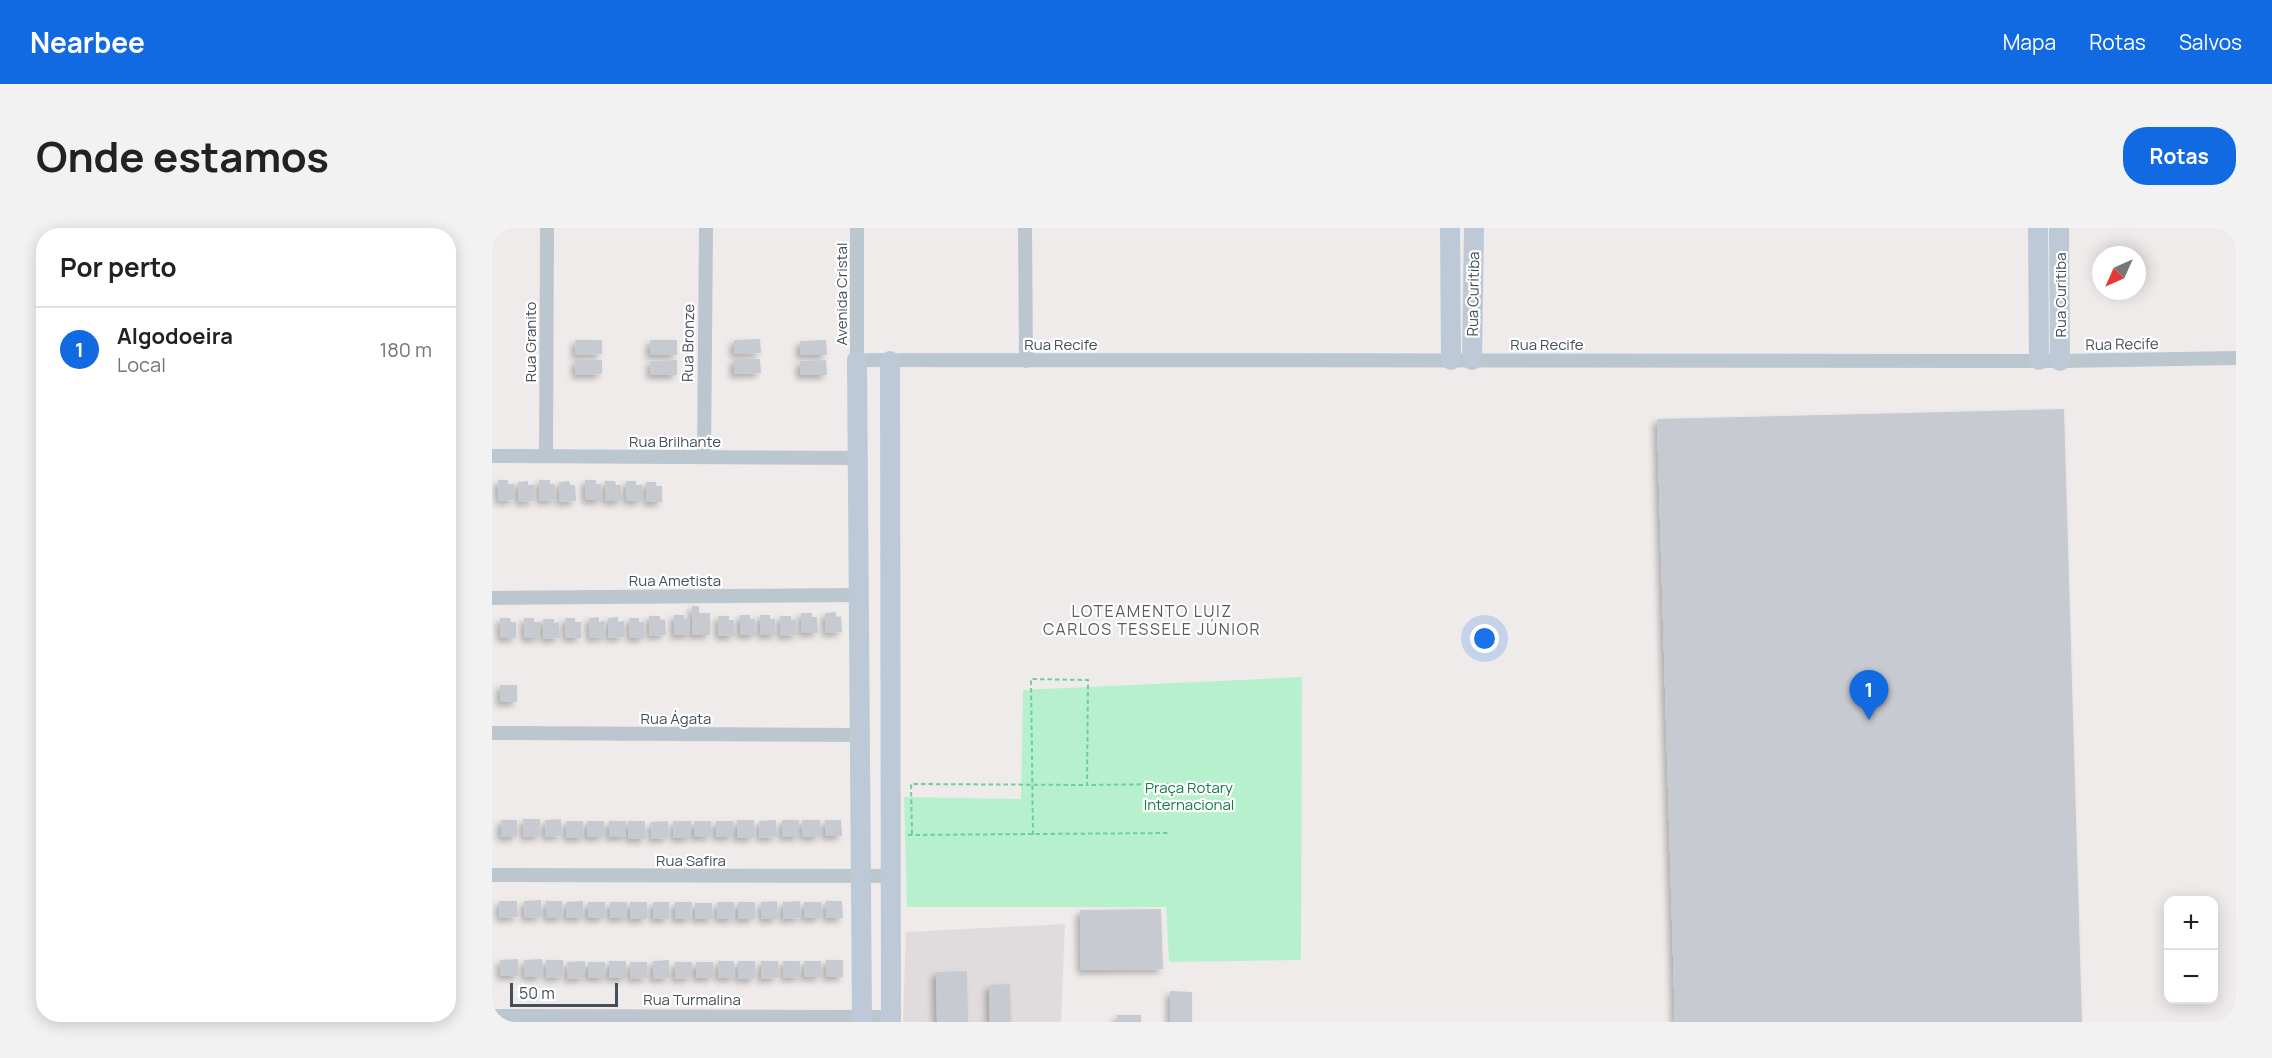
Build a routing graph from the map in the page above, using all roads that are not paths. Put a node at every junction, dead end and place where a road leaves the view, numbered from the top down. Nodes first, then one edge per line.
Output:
1 (547, 228) edge
2 (706, 228) edge
3 (857, 228) edge
4 (1025, 228) edge
5 (1450, 228) edge
6 (1474, 228) edge
7 (2038, 228) edge
8 (2059, 228) edge
9 (2236, 358) edge
10 (858, 360) junction
11 (1451, 360) junction
12 (1472, 360) junction
13 (2039, 360) junction
14 (890, 361) junction
15 (1026, 361) junction
16 (2060, 361) junction
17 (492, 456) edge
18 (546, 456) junction
19 (704, 457) junction
20 (858, 458) junction
21 (859, 595) junction
22 (492, 598) edge
23 (492, 733) edge
24 (860, 735) junction
25 (492, 875) edge
26 (891, 876) junction
27 (861, 877) junction
28 (492, 1016) edge
29 (862, 1019) edge
30 (891, 1019) edge

1 - 18 street, Rua Granito
2 - 19 street, Rua Bronze
3 - 10 street, Avenida Cristal
4 - 15 street
5 - 11 street, Rua Curitiba
6 - 12 street, Rua Curitiba
7 - 13 street, Rua Curitiba
8 - 16 street, Rua Curitiba
9 - 16 street, Rua Recife
10 - 14 street, Rua Recife
10 - 20 street
11 - 12 street, Rua Recife
11 - 15 street, Rua Recife
12 - 13 street, Rua Recife
13 - 16 street, Rua Recife
14 - 15 street, Rua Recife
14 - 26 street
17 - 18 street, Rua Brilhante
18 - 19 street, Rua Brilhante
19 - 20 street, Rua Brilhante
20 - 21 street
21 - 22 street, Rua Ametista
21 - 24 street
23 - 24 street, Rua Ágata
24 - 27 street
25 - 27 street, Rua Safira
26 - 27 street, Rua Safira
26 - 30 street
27 - 29 street
28 - 29 street, Rua Turmalina
29 - 30 street, Rua Turmalina

